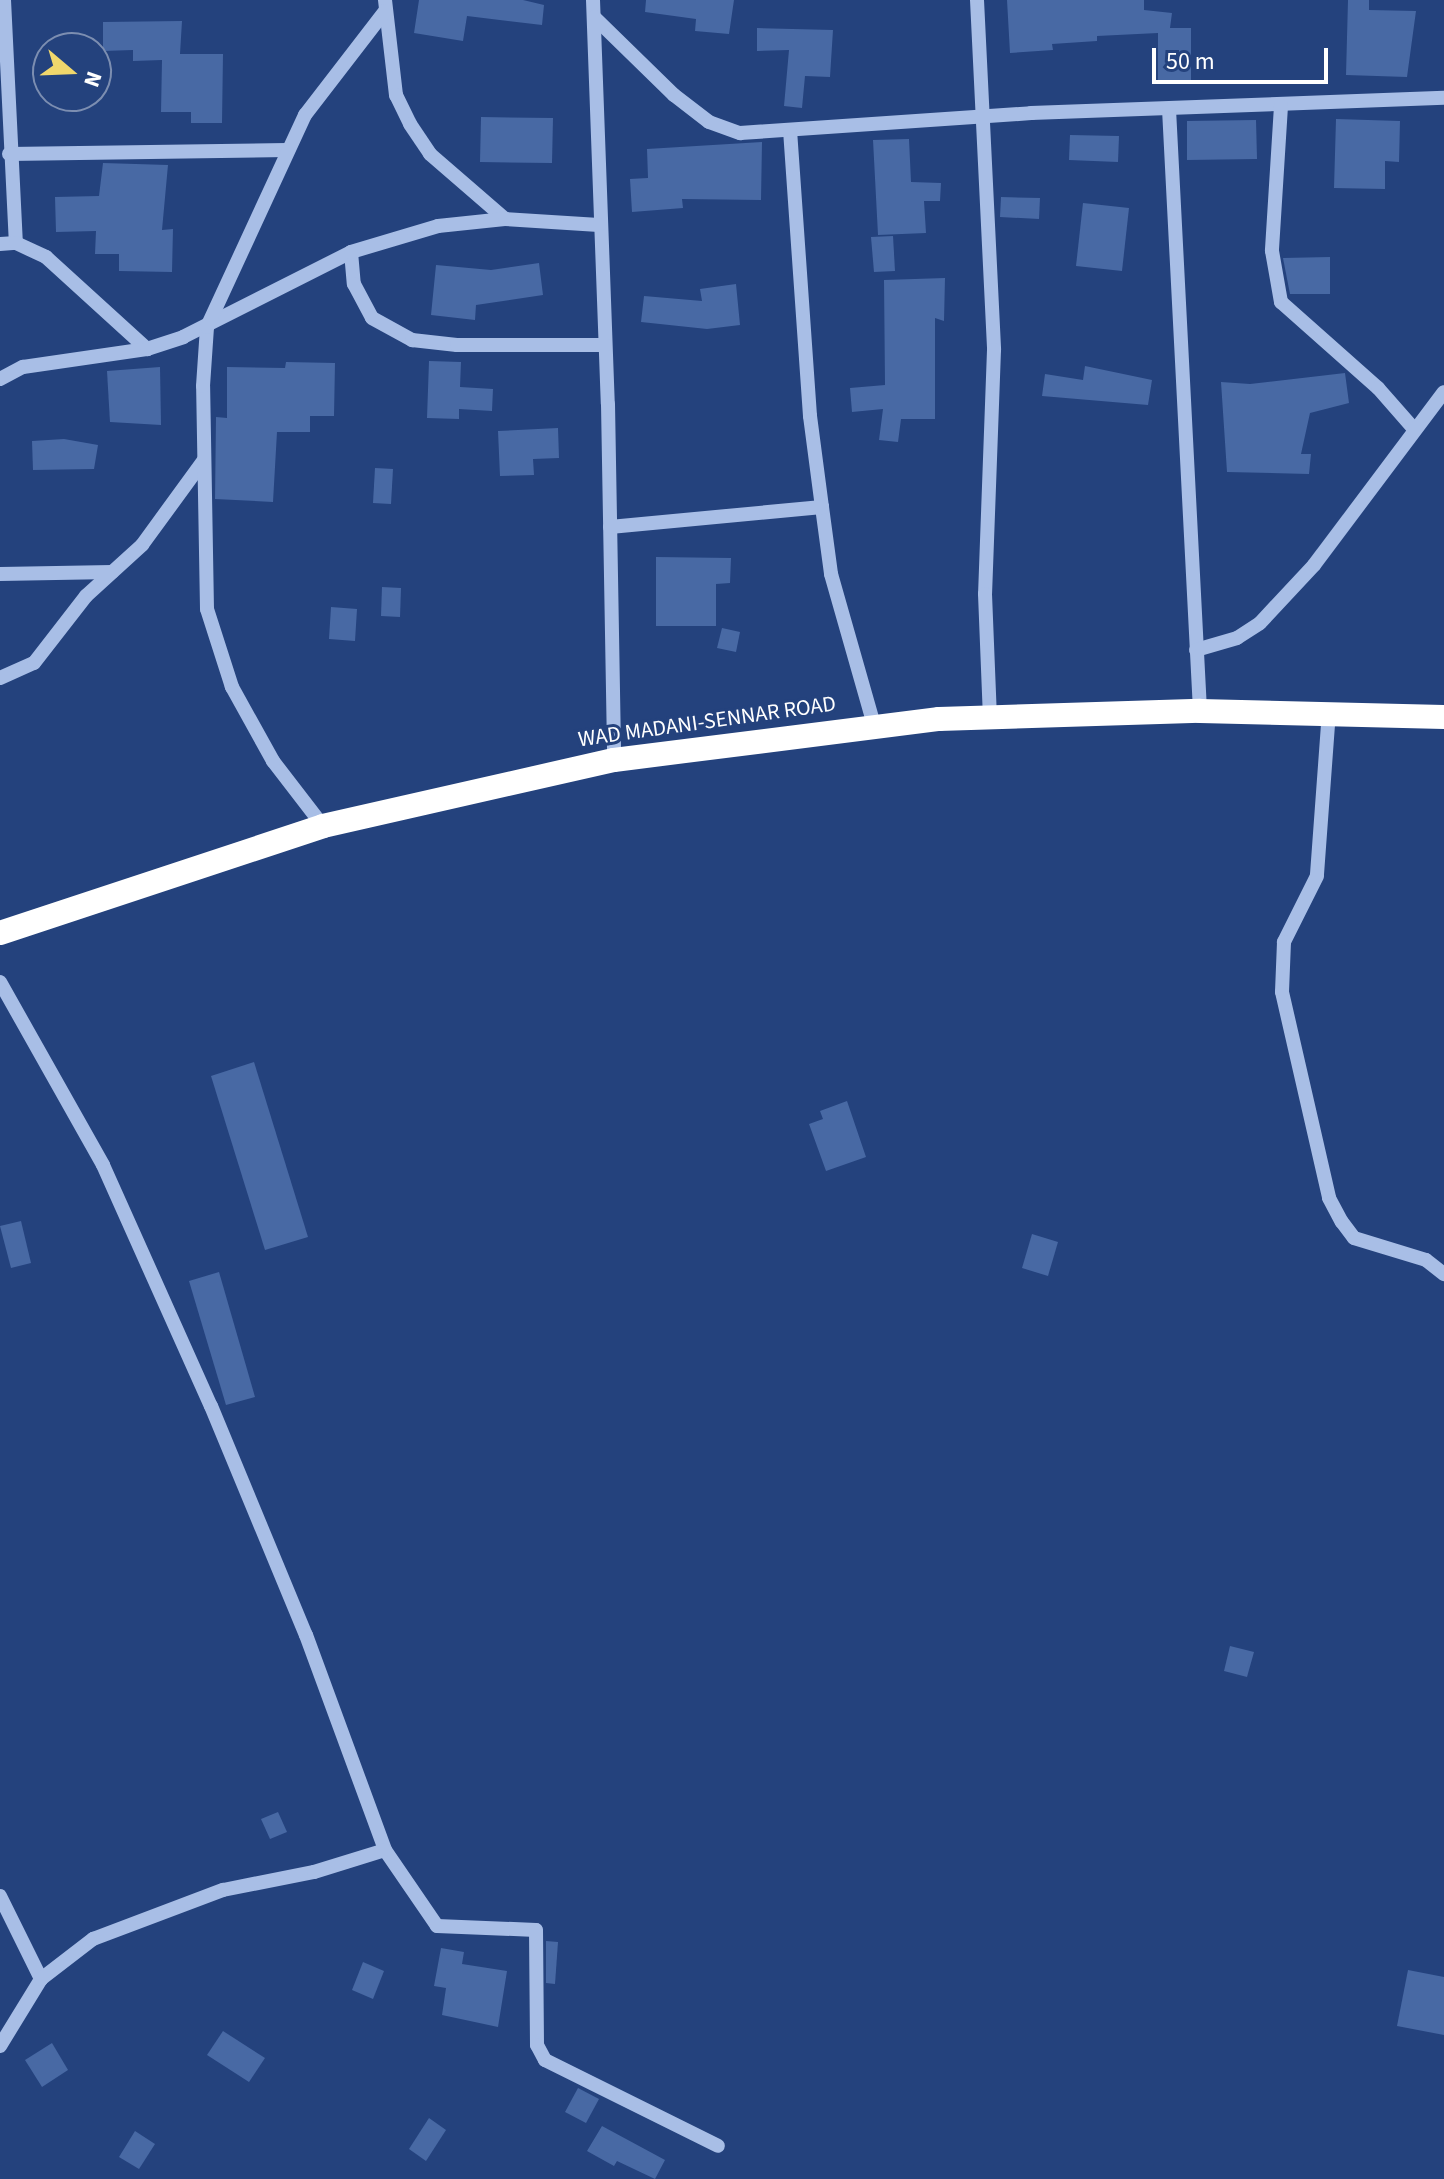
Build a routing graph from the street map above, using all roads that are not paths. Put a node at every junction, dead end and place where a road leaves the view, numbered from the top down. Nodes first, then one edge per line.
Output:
1 (4, 0) edge
2 (593, 0) edge
3 (977, 0) edge
4 (385, 6) edge
5 (594, 17) junction
6 (1444, 98) edge
7 (1281, 106) junction
8 (1169, 109) junction
9 (980, 117) junction
10 (790, 130) junction
11 (287, 150) junction
12 (9, 154) junction
13 (505, 219) junction
14 (599, 225) junction
15 (16, 243) junction
16 (0, 244) edge
17 (351, 252) junction
18 (207, 327) junction
19 (605, 345) junction
20 (147, 349) junction
21 (0, 379) edge
22 (1444, 392) edge
23 (1414, 429) junction
24 (204, 459) junction
25 (822, 507) junction
26 (610, 527) junction
27 (112, 572) junction
28 (0, 574) edge
29 (1196, 650) junction
30 (0, 678) edge
31 (1200, 711) junction
32 (1329, 711) junction
33 (990, 716) junction
34 (1444, 717) edge
35 (874, 725) junction
36 (614, 760) junction
37 (323, 826) junction
38 (0, 933) edge
39 (0, 982) edge
40 (1444, 1274) edge
41 (385, 1850) junction
42 (0, 1896) edge
43 (41, 1979) junction
44 (0, 2046) edge
45 (718, 2146) dead end

1 - 12 street
2 - 5 street
3 - 9 street
4 - 11 street
4 - 13 street
5 - 10 street
5 - 14 street
6 - 7 street
7 - 8 street
7 - 23 street
8 - 9 street
8 - 29 street
9 - 10 street
9 - 33 street
10 - 25 street
11 - 12 street
11 - 18 street
12 - 15 street
13 - 14 street
13 - 17 street
14 - 19 street
15 - 16 street
15 - 20 street
17 - 18 street
17 - 19 street
18 - 20 street
18 - 24 street
19 - 26 street
20 - 21 street
22 - 23 street
23 - 29 street
24 - 27 street
24 - 37 street
25 - 26 street
25 - 35 street
26 - 36 street
27 - 28 street
27 - 30 street
29 - 31 street
31 - 32 highway, WAD MADANI-SENNAR ROAD
31 - 33 highway, WAD MADANI-SENNAR ROAD
32 - 34 highway, WAD MADANI-SENNAR ROAD
32 - 40 street
33 - 35 highway, WAD MADANI-SENNAR ROAD
35 - 36 highway, WAD MADANI-SENNAR ROAD
36 - 37 highway, WAD MADANI-SENNAR ROAD
37 - 38 highway, WAD MADANI-SENNAR ROAD
39 - 41 street
41 - 43 street
41 - 45 street
42 - 43 street
43 - 44 street

